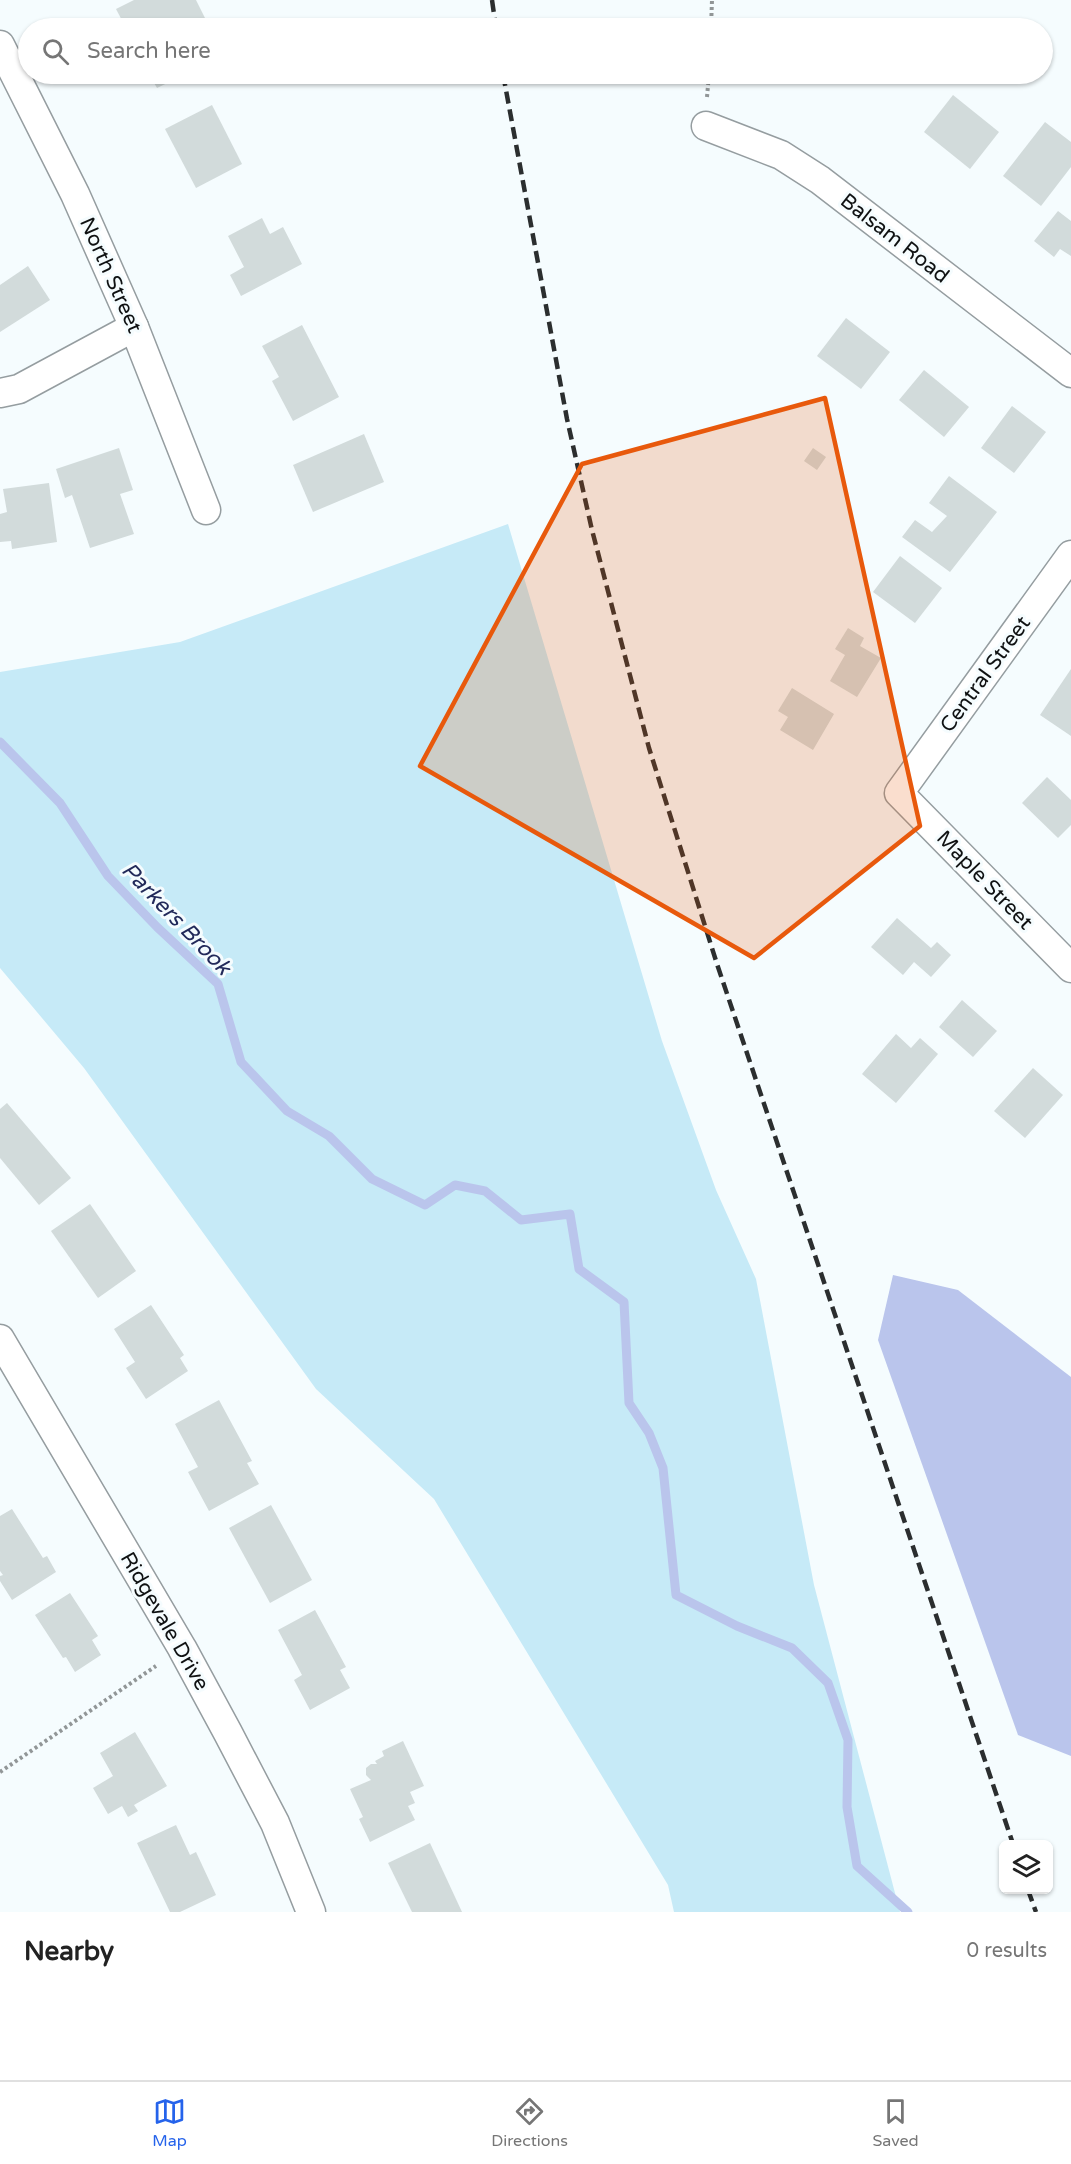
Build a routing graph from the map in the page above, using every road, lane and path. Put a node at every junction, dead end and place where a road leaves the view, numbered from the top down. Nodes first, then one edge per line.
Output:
1 (712, 0) edge
2 (711, 18) edge
3 (0, 45) edge
4 (18, 81) edge
5 (20, 84) edge
6 (706, 126) dead end
7 (134, 327) junction
8 (1071, 372) edge
9 (0, 393) edge
10 (206, 510) dead end
11 (1071, 555) edge
12 (899, 793) joint
13 (1071, 968) edge
14 (0, 1339) edge
15 (182, 1648) junction
16 (0, 1772) edge
17 (311, 1912) edge

1 - 2 path
3 - 4 street, North Street
5 - 7 street, North Street
6 - 8 street, Balsam Road
7 - 9 street
7 - 10 street, North Street
11 - 12 street, Central Street
12 - 13 street, Maple Street
14 - 15 street, Ridgevale Drive
15 - 16 path
15 - 17 street, Ridgevale Drive

